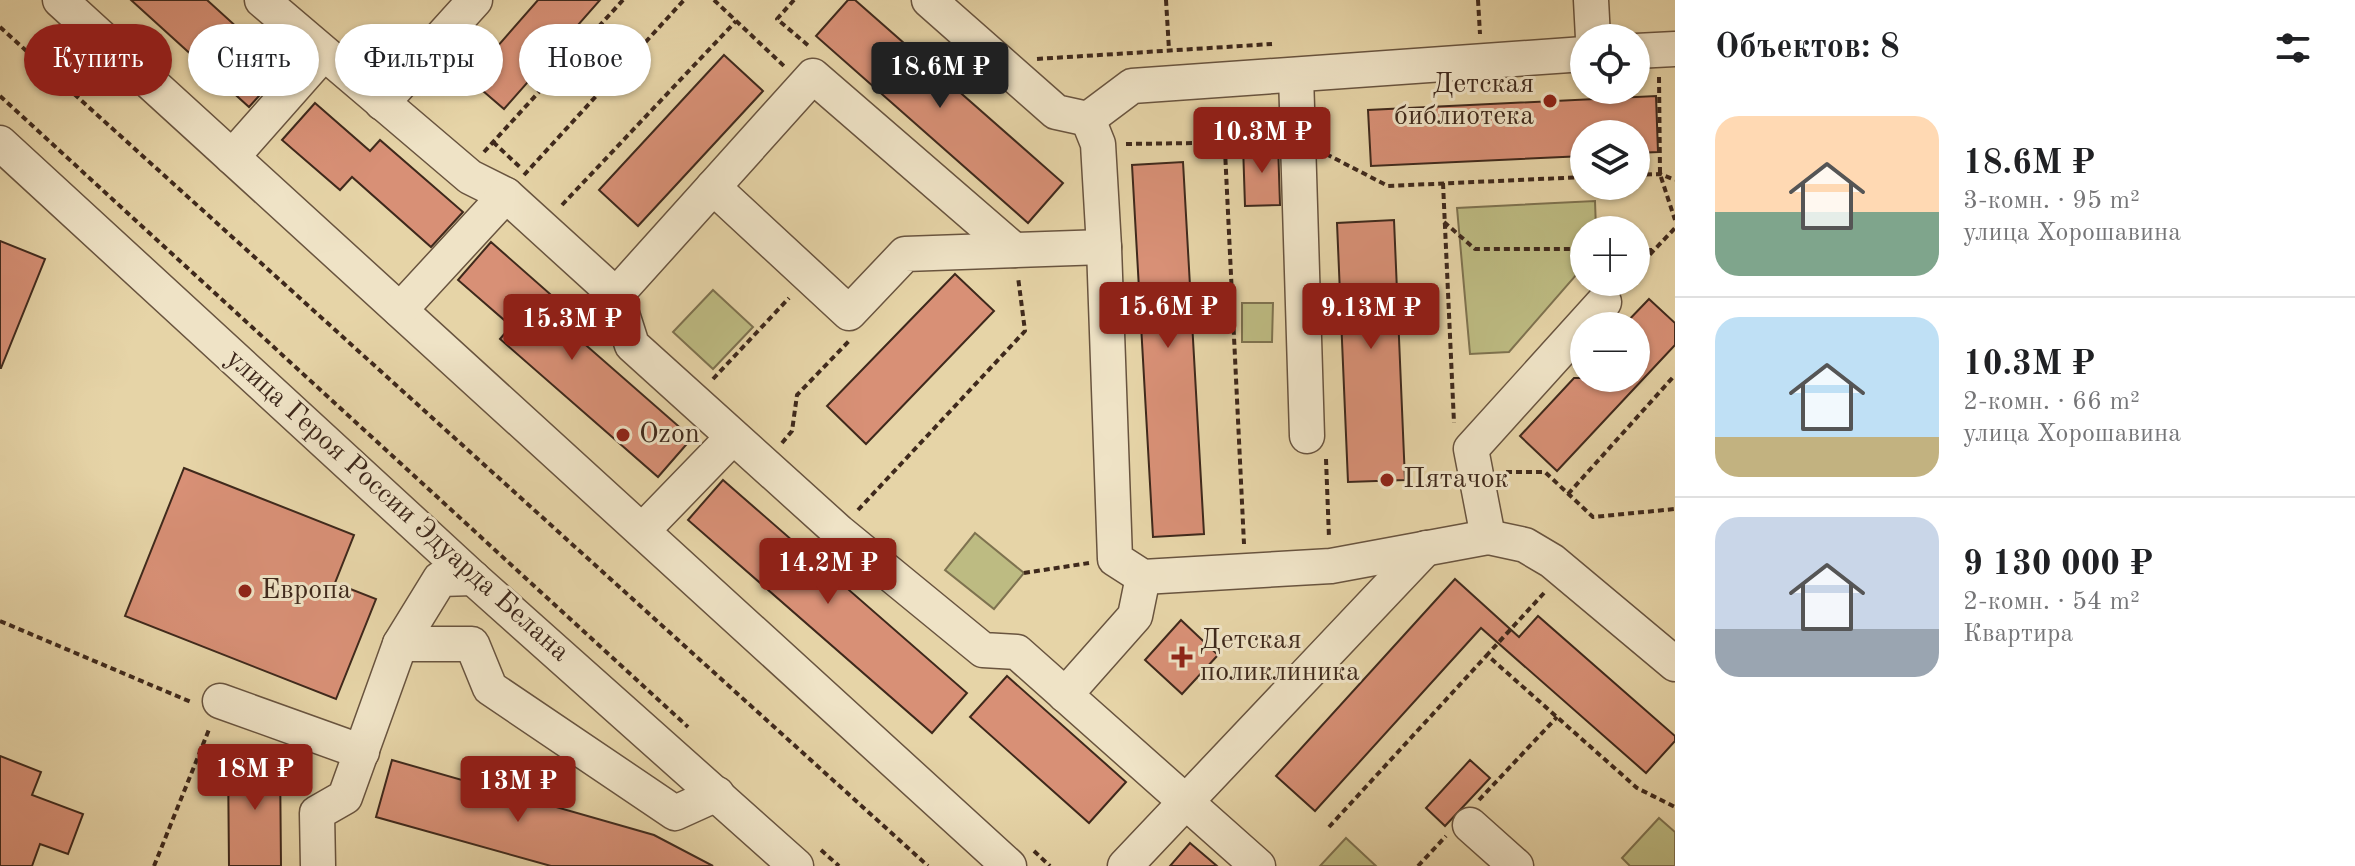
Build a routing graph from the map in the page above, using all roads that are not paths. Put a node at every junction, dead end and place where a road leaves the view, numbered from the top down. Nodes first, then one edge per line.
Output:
1 (60, 0) edge
2 (262, 0) edge
3 (475, 0) edge
4 (929, 0) edge
5 (1591, 0) edge
6 (1592, 24) edge
7 (323, 54) junction
8 (1570, 55) edge
9 (1296, 75) junction
10 (382, 103) junction
11 (1093, 131) junction
12 (232, 157) junction
13 (2, 158) edge
14 (713, 187) junction
15 (506, 195) junction
16 (1104, 247) junction
17 (1014, 250) junction
18 (616, 295) junction
19 (1604, 302) dead end
20 (400, 310) junction
21 (1307, 436) road end
22 (732, 438) junction
23 (643, 530) junction
24 (1488, 537) junction
25 (1426, 548) junction
26 (1129, 568) junction
27 (473, 578) junction
28 (400, 644) junction
29 (1675, 664) edge
30 (1065, 695) junction
31 (218, 706) road end
32 (362, 752) junction
33 (717, 794) junction
34 (1183, 801) junction
35 (1464, 822) road end
36 (806, 855) edge
37 (318, 866) edge
38 (1009, 866) edge
39 (1125, 866) edge
40 (1258, 866) edge
41 (1516, 866) edge

1 - 12 street
2 - 7 street
3 - 10 street
4 - 11 street
5 - 6 street
7 - 10 street
7 - 12 street
8 - 9 street
9 - 11 street
9 - 21 street
10 - 15 street
11 - 16 street
12 - 20 street
13 - 27 street, улица Героя России Эдуарда Белана
14 - 17 street
14 - 17 street
14 - 18 street
15 - 18 street
15 - 20 street
16 - 17 street
16 - 26 street
18 - 22 street
19 - 24 street
20 - 23 street
22 - 23 street
22 - 30 street
23 - 38 street
24 - 25 street
24 - 29 street
25 - 26 street
25 - 34 street
26 - 30 street
27 - 28 street
27 - 33 street, улица Героя России Эдуарда Белана
28 - 32 street
28 - 33 street
30 - 34 street
31 - 32 street
32 - 37 street
33 - 36 street, улица Героя России Эдуарда Белана
34 - 39 street
34 - 40 street
35 - 41 street

